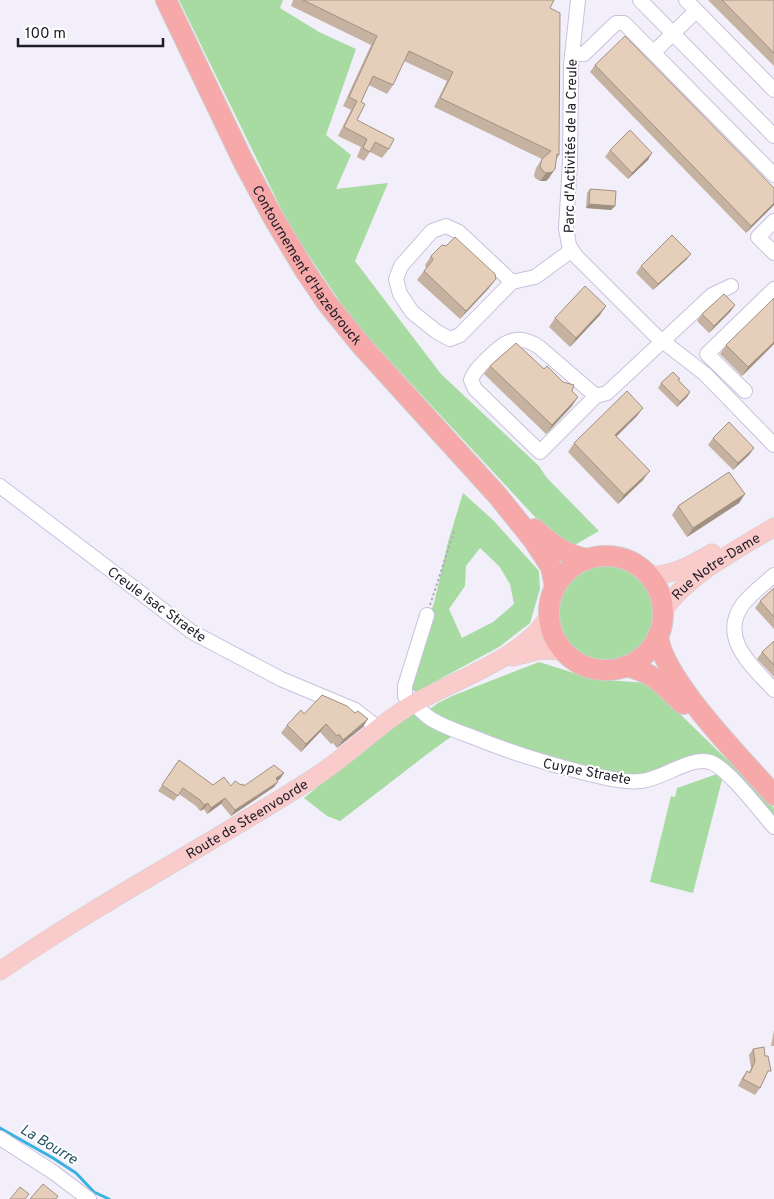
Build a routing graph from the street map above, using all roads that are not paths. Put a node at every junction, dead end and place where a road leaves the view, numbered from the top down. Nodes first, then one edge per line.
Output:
1 (166, 0) edge
2 (578, 0) edge
3 (686, 0) edge
4 (646, 2) edge
5 (696, 11) junction
6 (673, 34) junction
7 (654, 52) junction
8 (572, 54) junction
9 (774, 90) edge
10 (774, 136) edge
11 (774, 175) edge
12 (774, 221) edge
13 (572, 250) junction
14 (774, 253) edge
15 (512, 282) junction
16 (731, 286) dead end
17 (774, 289) edge
18 (661, 341) junction
19 (745, 392) dead end
20 (596, 396) junction
21 (774, 444) edge
22 (0, 486) edge
23 (498, 496) junction
24 (774, 515) edge
25 (774, 526) edge
26 (588, 558) junction
27 (774, 575) edge
28 (650, 576) junction
29 (555, 587) junction
30 (663, 611) junction
31 (427, 615) road end
32 (549, 616) junction
33 (658, 636) junction
34 (564, 652) junction
35 (491, 663) junction
36 (625, 666) junction
37 (774, 690) edge
38 (412, 704) junction
39 (378, 728) junction
40 (737, 754) junction
41 (774, 795) edge
42 (774, 827) edge
43 (0, 971) edge
44 (0, 1138) edge
45 (89, 1199) edge

1 - 23 highway, Contournement d'Hazebrouck
2 - 8 street, Parc d'Activités de la Creule
3 - 5 street
4 - 6 street
5 - 6 street
5 - 9 street
6 - 7 street
6 - 10 street
7 - 8 street
7 - 11 street
8 - 13 street, Parc d'Activités de la Creule
12 - 14 street
13 - 15 street
13 - 18 street, Parc d'Activités de la Creule
15 - 15 street
16 - 18 street
17 - 19 street
18 - 20 street
18 - 21 street, Parc d'Activités de la Creule
20 - 20 street
22 - 39 street, Creule Isac Straete
23 - 26 highway, Contournement d'Hazebrouck
23 - 29 highway, Contournement d'Hazebrouck
24 - 28 main road, Rue Notre-Dame
25 - 30 main road, Rue Notre-Dame
26 - 28 highway
26 - 29 highway
27 - 37 street
28 - 30 highway
29 - 32 highway
30 - 33 highway
31 - 38 street
32 - 34 highway
32 - 35 main road, Route de Steenvoorde
33 - 36 highway
33 - 40 highway
34 - 35 main road, Route de Steenvoorde
34 - 36 highway
35 - 38 main road, Route de Steenvoorde
36 - 40 highway
38 - 39 main road, Route de Steenvoorde
38 - 42 street, Cuype Straete
39 - 43 main road, Route de Steenvoorde
40 - 41 highway
44 - 45 street

